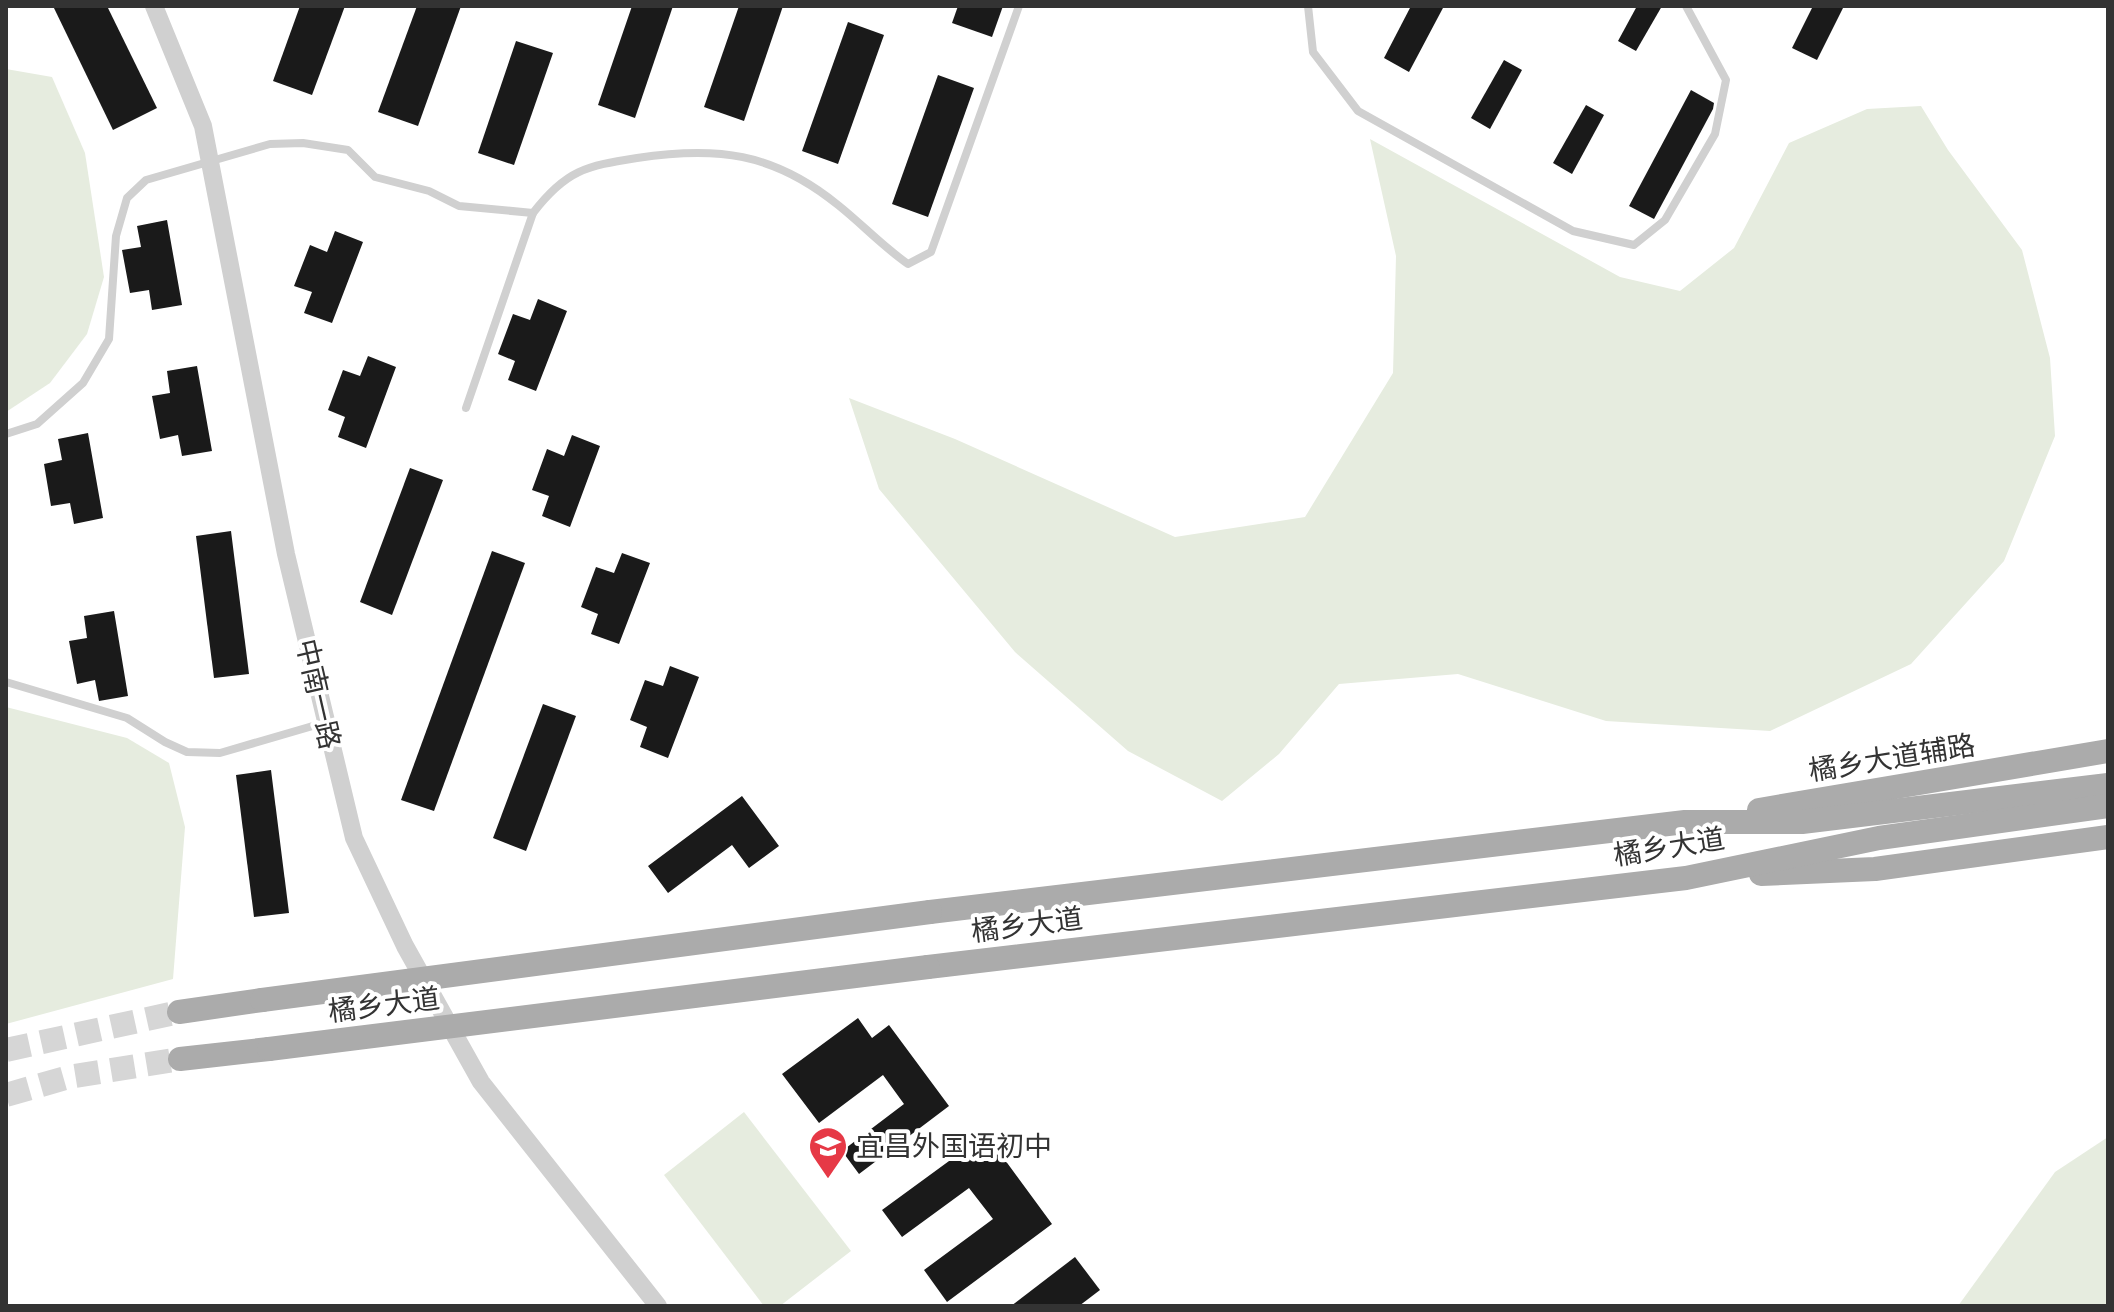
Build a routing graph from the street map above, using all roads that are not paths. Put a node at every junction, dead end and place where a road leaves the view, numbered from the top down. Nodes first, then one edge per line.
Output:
1 (154, 6) edge
2 (1019, 6) edge
3 (1308, 6) edge
4 (1686, 6) edge
5 (210, 162) junction
6 (533, 213) junction
7 (466, 408) dead end
8 (6, 434) edge
9 (6, 682) edge
10 (323, 723) junction
11 (2108, 751) edge
12 (2108, 785) edge
13 (2108, 806) edge
14 (1685, 822) junction
15 (2108, 837) edge
16 (1686, 878) junction
17 (179, 1012) tunnel mouth
18 (180, 1059) tunnel mouth
19 (658, 1306) edge

1 - 5 street, 中南一路
2 - 6 lane
3 - 4 lane
5 - 6 lane
5 - 8 lane
5 - 10 street, 中南一路
6 - 7 lane
9 - 10 lane
10 - 19 street, 中南一路
11 - 14 main road, 橘乡大道辅路
12 - 14 main road, 橘乡大道
13 - 16 main road, 橘乡大道
14 - 17 main road, 橘乡大道, bridge
15 - 16 main road
16 - 18 main road, 橘乡大道, bridge

